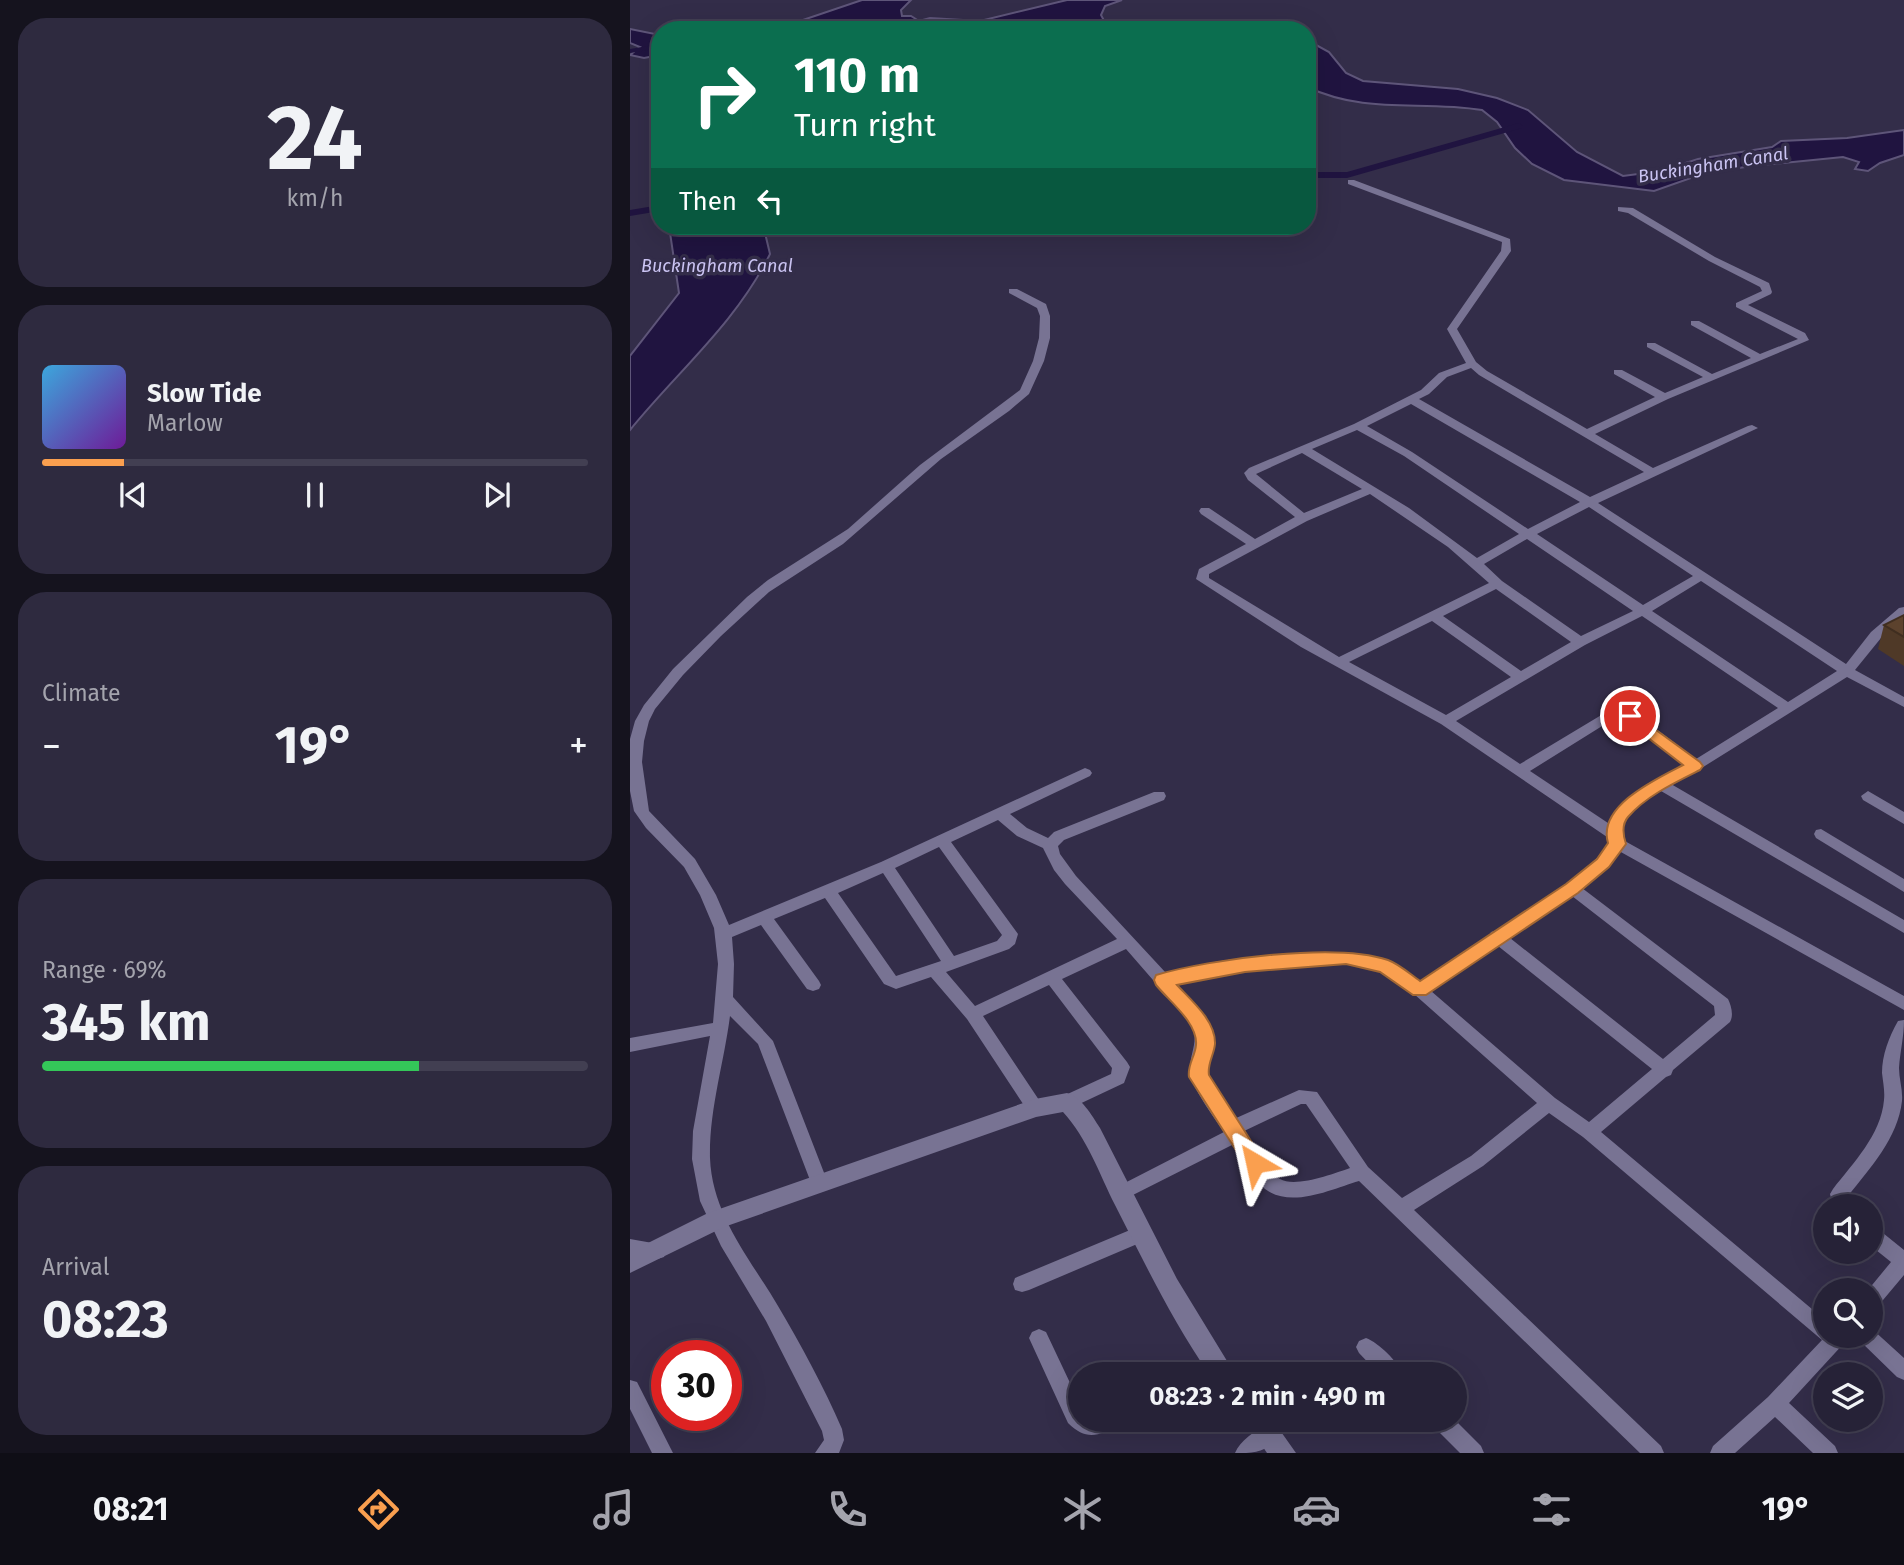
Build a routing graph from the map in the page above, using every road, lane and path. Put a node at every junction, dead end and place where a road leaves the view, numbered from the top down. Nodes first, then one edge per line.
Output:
1 (1351, 182) dead end
2 (1621, 209) dead end
3 (1013, 291) dead end
4 (1695, 323) dead end
5 (1651, 345) dead end
6 (1759, 358) junction
7 (1472, 364) junction
8 (1618, 372) dead end
9 (1710, 377) junction
10 (1664, 397) junction
11 (1411, 398) junction
12 (1358, 426) junction
13 (1752, 428) dead end
14 (1587, 433) junction
15 (1303, 449) junction
16 (1652, 472) junction
17 (1370, 490) junction
18 (1589, 502) junction
19 (1205, 511) dead end
20 (1303, 518) junction
21 (1527, 533) junction
22 (1255, 544) junction
23 (1477, 563) junction
24 (1703, 575) junction
25 (1497, 584) junction
26 (1904, 611) edge
27 (1641, 612) junction
28 (1434, 616) junction
29 (1580, 642) junction
30 (1339, 662) junction
31 (1847, 671) junction
32 (1521, 677) junction
33 (1904, 703) edge
34 (1787, 708) junction
35 (1446, 721) junction
36 (1695, 766) junction
37 (1521, 770) junction
38 (1085, 773) dead end
39 (1660, 784) junction
40 (1159, 796) dead end
41 (1868, 796) dead end
42 (1000, 813) junction
43 (1904, 819) edge
44 (1821, 834) dead end
45 (1616, 839) junction
46 (943, 841) junction
47 (1050, 845) junction
48 (886, 866) junction
49 (1904, 886) edge
50 (1572, 888) junction
51 (829, 892) junction
52 (765, 919) junction
53 (1904, 927) edge
54 (724, 934) junction
55 (1497, 936) junction
56 (1128, 941) junction
57 (950, 962) junction
58 (933, 968) junction
59 (1051, 976) junction
60 (1163, 980) junction
61 (813, 985) dead end
62 (1412, 985) junction
63 (724, 999) junction
64 (1904, 1004) edge
65 (972, 1014) junction
66 (1904, 1026) edge
67 (719, 1028) junction
68 (630, 1045) edge
69 (1665, 1070) junction
70 (1068, 1102) junction
71 (1549, 1103) junction
72 (1035, 1108) junction
73 (1233, 1132) junction
74 (1589, 1132) junction
75 (1362, 1172) junction
76 (819, 1182) junction
77 (1121, 1193) junction
78 (1840, 1194) edge
79 (1400, 1209) junction
80 (716, 1220) junction
81 (1142, 1233) junction
82 (1883, 1244) edge
83 (630, 1247) edge
84 (657, 1251) junction
85 (1904, 1261) edge
86 (630, 1263) edge
87 (1022, 1284) dead end
88 (1883, 1286) edge
89 (1813, 1319) edge
90 (1039, 1338) dead end
91 (1366, 1347) dead end
92 (1821, 1348) edge
93 (1880, 1348) edge
94 (1211, 1362) edge
95 (1381, 1362) edge
96 (1904, 1371) edge
97 (630, 1389) edge
98 (1068, 1401) edge
99 (1775, 1404) junction
100 (1453, 1432) edge
101 (1269, 1436) edge
102 (832, 1451) edge
103 (663, 1453) edge
104 (1245, 1453) edge
105 (1474, 1453) edge
106 (1654, 1453) edge
107 (1720, 1453) edge
108 (1828, 1453) edge

1 - 7 street
2 - 6 street
3 - 54 street
4 - 6 street
5 - 9 street
6 - 9 street
7 - 11 street
7 - 14 street
8 - 10 street
9 - 10 street
10 - 14 street
11 - 12 street
11 - 18 street
12 - 15 street
12 - 21 street
13 - 16 street
14 - 16 street
15 - 17 street
15 - 20 street
16 - 18 street
17 - 20 street
17 - 23 street
18 - 21 street
18 - 24 street
19 - 22 street
20 - 22 street
21 - 23 street
21 - 27 street
22 - 30 street
23 - 25 street
24 - 27 street
24 - 31 street
25 - 28 street
25 - 29 street
26 - 31 street
27 - 29 street
27 - 34 street
28 - 30 street
28 - 32 street
29 - 32 street
30 - 35 street
31 - 33 street
31 - 34 street
32 - 35 street
34 - 36 street
35 - 37 street
36 - 37 street
36 - 39 street
37 - 45 street
38 - 42 street
39 - 45 street
39 - 53 street
40 - 47 street
41 - 43 street
42 - 46 street
42 - 47 street
44 - 49 street
45 - 50 street
45 - 64 street
46 - 48 street
46 - 57 street
47 - 56 street
48 - 51 street
48 - 57 street
50 - 55 street
50 - 69 street
51 - 52 street
51 - 58 street
52 - 54 street
52 - 61 street
54 - 63 street
55 - 62 street
55 - 69 street
56 - 59 street
56 - 60 street
57 - 58 street
58 - 65 street
59 - 65 street
59 - 70 street
60 - 62 street
60 - 73 street
62 - 71 street
63 - 67 street
63 - 76 street
65 - 72 street
66 - 78 street
67 - 68 street
67 - 80 street
69 - 74 street
70 - 72 street
70 - 77 street
71 - 74 street
71 - 79 street
72 - 76 street
73 - 75 street
73 - 75 street
73 - 77 street
74 - 89 street
75 - 79 street
76 - 80 street
77 - 81 street
79 - 106 street
80 - 84 street
80 - 102 street
81 - 87 street
81 - 94 street
82 - 85 street
83 - 84 street
84 - 86 street
85 - 88 street
90 - 98 street
91 - 95 street
92 - 99 street
93 - 96 street
97 - 103 street
99 - 107 street
99 - 108 street
100 - 105 street
101 - 104 street

